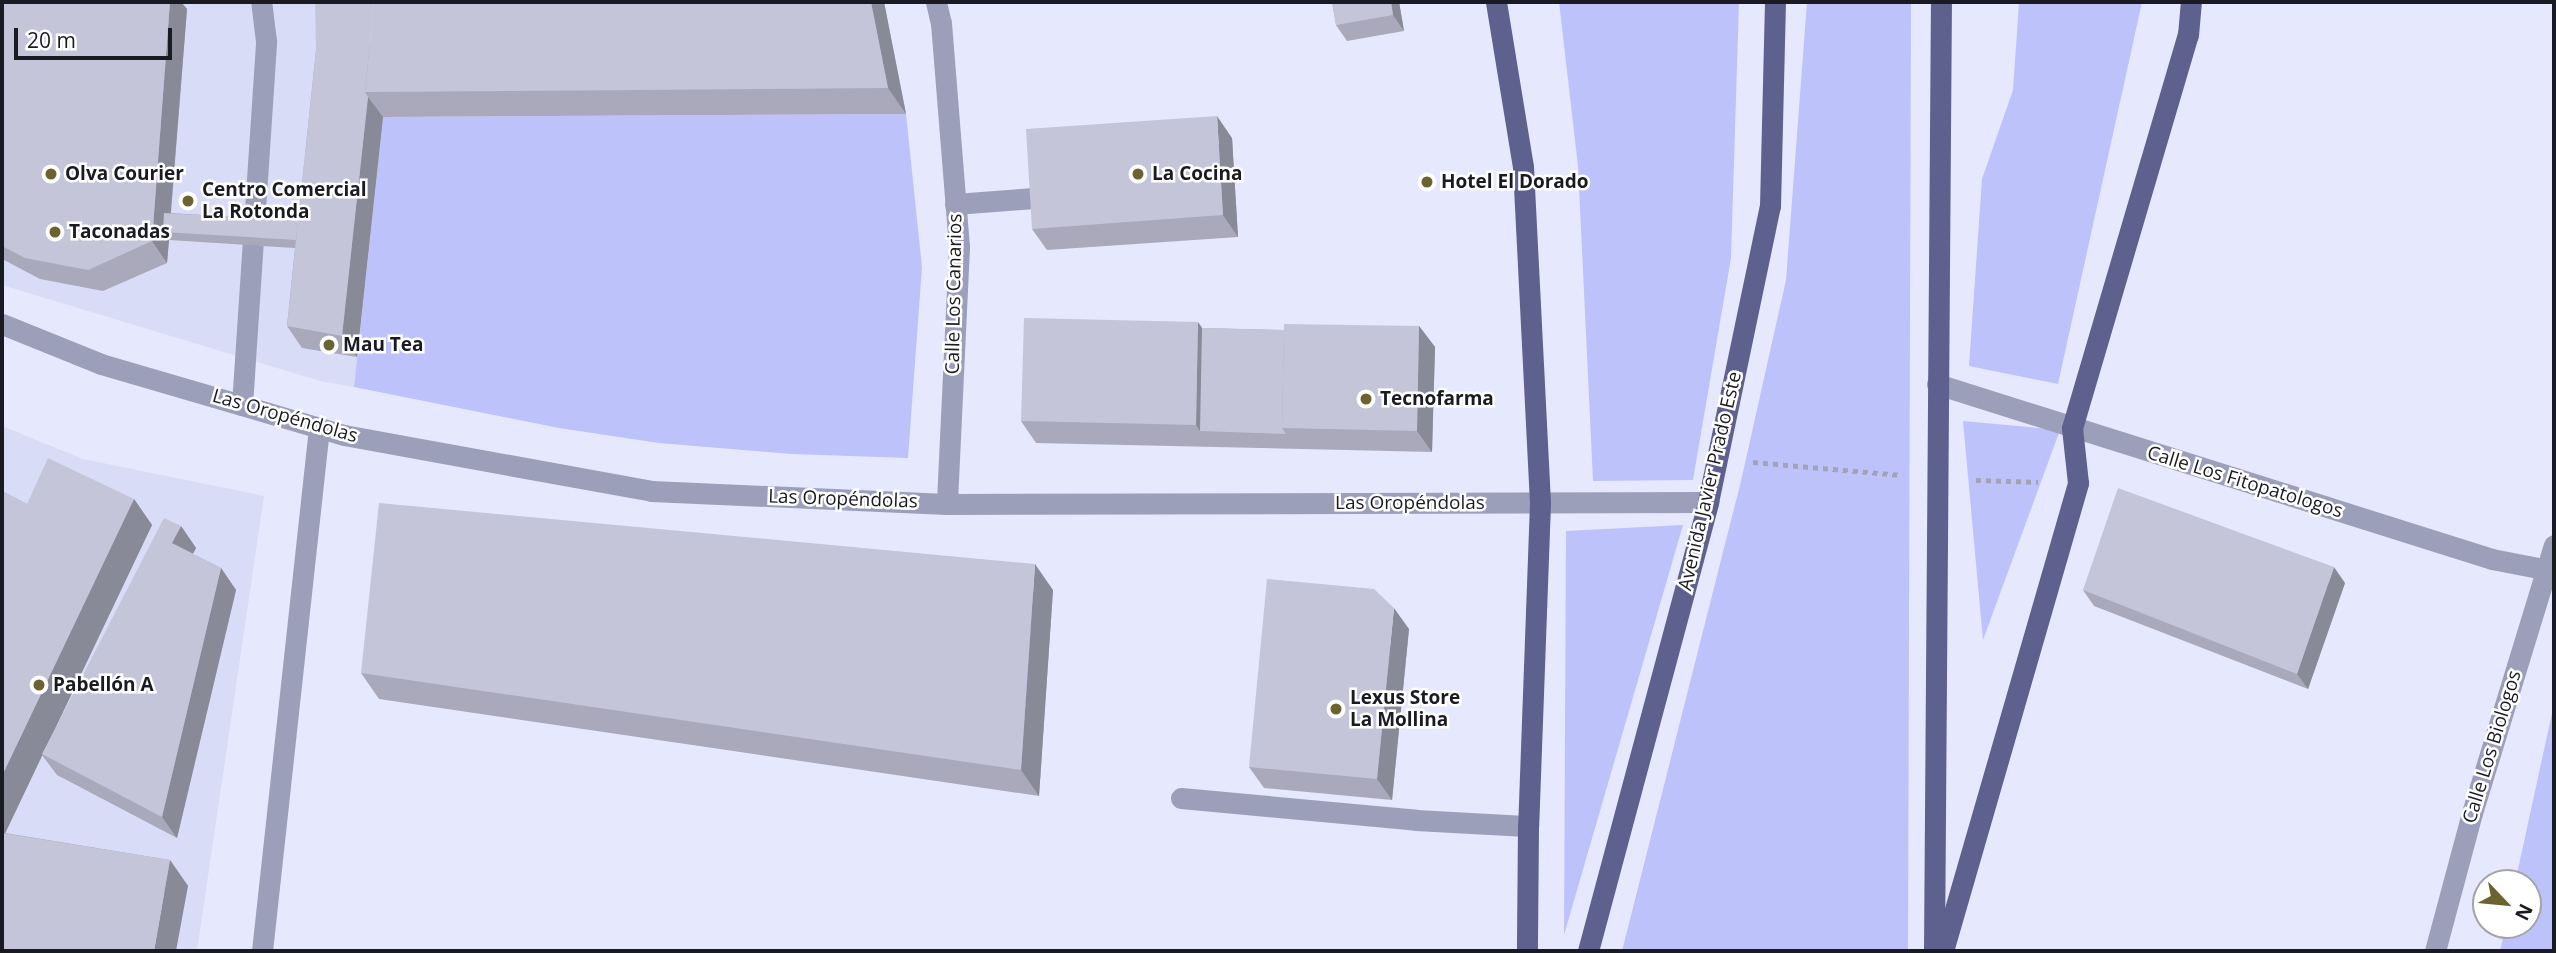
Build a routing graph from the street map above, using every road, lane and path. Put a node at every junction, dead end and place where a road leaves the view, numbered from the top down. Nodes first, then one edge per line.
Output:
1 (261, 2) edge
2 (936, 2) edge
3 (1496, 2) edge
4 (1775, 2) edge
5 (1941, 2) edge
6 (2191, 2) edge
7 (1084, 194) edge
8 (955, 204) junction
9 (2, 324) edge
10 (1937, 384) junction
11 (242, 405) junction
12 (319, 428) junction
13 (2072, 428) junction
14 (1708, 502) junction
15 (1540, 503) junction
16 (947, 504) junction
17 (2554, 545) edge
18 (2550, 570) edge
19 (1181, 798) dead end
20 (1528, 826) junction
21 (262, 951) edge
22 (1527, 951) edge
23 (1588, 951) edge
24 (1934, 951) edge
25 (1943, 951) edge
26 (2435, 951) edge

1 - 11 street
2 - 8 street, Calle Los Canarios
3 - 15 main road
4 - 14 main road, Avenida Javier Prado Este
5 - 10 main road
6 - 13 main road
7 - 8 street
8 - 16 street, Calle Los Canarios
9 - 11 street, Las Oropéndolas
10 - 13 street, Calle Los Fitopatologos
10 - 24 main road
11 - 12 street, Las Oropéndolas
12 - 16 street, Las Oropéndolas
12 - 21 street
13 - 18 street, Calle Los Fitopatologos
13 - 25 main road
14 - 15 street, Las Oropéndolas
14 - 23 main road, Avenida Javier Prado Este
15 - 16 street, Las Oropéndolas
15 - 20 main road
17 - 18 street, Calle Los Biologos
18 - 26 street, Calle Los Biologos
19 - 20 street
20 - 22 main road

